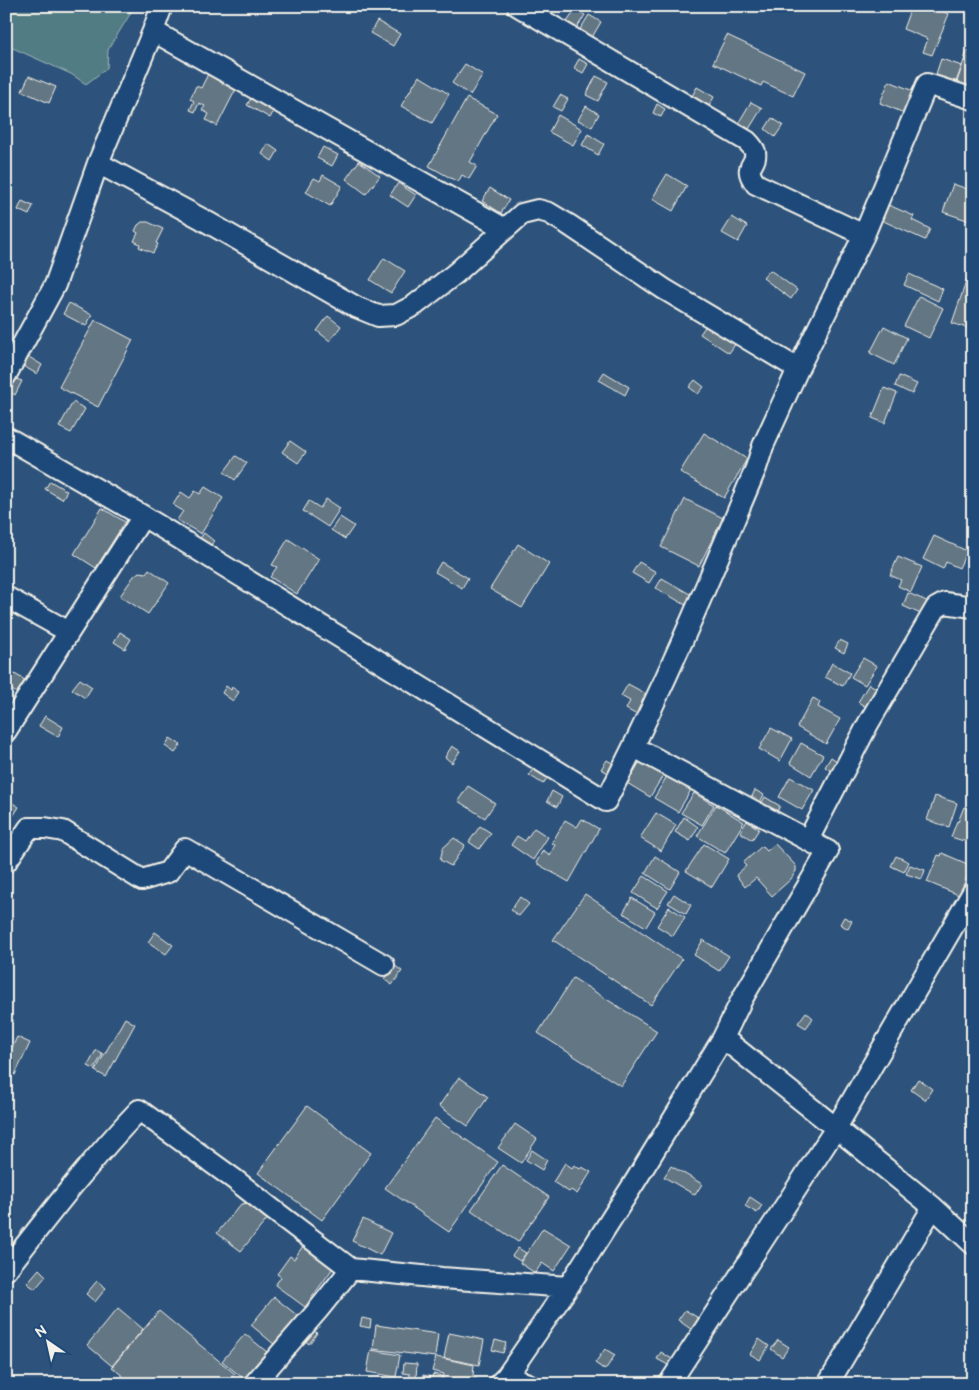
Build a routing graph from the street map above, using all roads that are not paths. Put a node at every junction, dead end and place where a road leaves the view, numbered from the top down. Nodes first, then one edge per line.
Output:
1 (162, 6) edge
2 (518, 6) edge
3 (153, 31) junction
4 (973, 99) edge
5 (98, 163) junction
6 (505, 229) junction
7 (864, 234) junction
8 (798, 370) junction
9 (6, 375) edge
10 (6, 437) edge
11 (142, 516) junction
12 (6, 598) edge
13 (973, 607) edge
14 (69, 632) junction
15 (6, 731) edge
16 (634, 747) junction
17 (808, 840) junction
18 (6, 862) edge
19 (973, 892) edge
20 (384, 965) dead end
21 (723, 1038) junction
22 (836, 1128) junction
23 (933, 1207) junction
24 (970, 1239) edge
25 (351, 1269) junction
26 (6, 1270) edge
27 (568, 1287) junction
28 (503, 1380) edge
29 (254, 1384) edge
30 (528, 1384) edge
31 (669, 1384) edge
32 (828, 1384) edge

1 - 3 street
2 - 7 street
3 - 5 street
3 - 6 street
4 - 7 street
5 - 6 street
5 - 9 street
6 - 8 street
7 - 8 street
8 - 16 street
10 - 11 street
11 - 14 street
11 - 16 street
12 - 14 street
13 - 17 street
14 - 15 street
16 - 17 street
17 - 21 street
18 - 20 street
19 - 22 street
21 - 22 street
21 - 27 street
22 - 23 street
22 - 31 street
23 - 24 street
23 - 32 street
25 - 26 street
25 - 27 street
25 - 29 street
27 - 28 street
28 - 30 street

